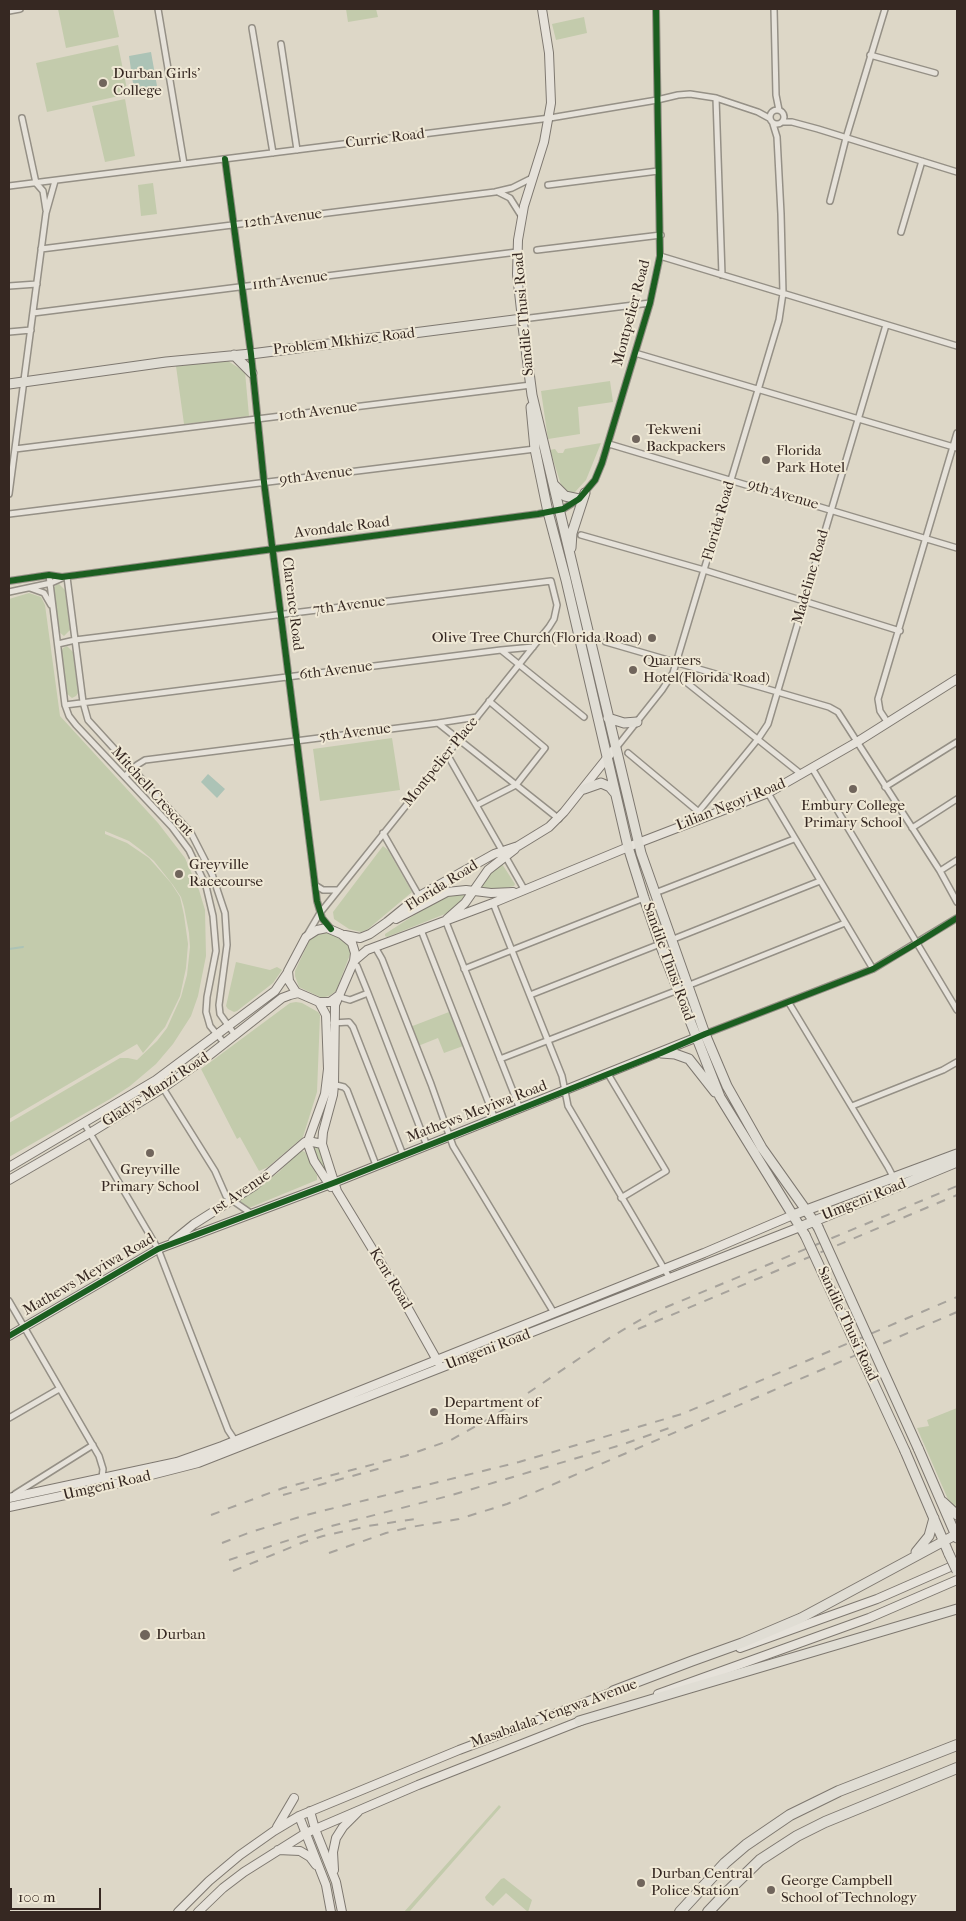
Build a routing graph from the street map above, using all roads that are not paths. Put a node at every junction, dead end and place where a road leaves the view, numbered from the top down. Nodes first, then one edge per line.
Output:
1 (20, 9) edge
2 (158, 9) edge
3 (542, 9) edge
4 (656, 9) edge
5 (774, 9) edge
6 (885, 9) edge
7 (9, 11) edge
8 (252, 28) dead end
9 (281, 44) dead end
10 (870, 55) junction
11 (934, 73) dead end
12 (716, 98) junction
13 (657, 100) junction
14 (774, 111) junction
15 (758, 112) junction
16 (22, 118) dead end
17 (550, 118) junction
18 (769, 118) junction
19 (782, 121) junction
20 (773, 124) junction
21 (777, 137) junction
22 (846, 138) junction
23 (297, 150) junction
24 (273, 153) junction
25 (225, 159) junction
26 (922, 161) junction
27 (184, 164) junction
28 (658, 171) junction
29 (957, 172) edge
30 (532, 178) junction
31 (55, 181) junction
32 (36, 183) junction
33 (548, 185) dead end
34 (9, 186) edge
35 (496, 192) junction
36 (830, 201) dead end
37 (46, 213) junction
38 (522, 217) junction
39 (232, 225) junction
40 (901, 232) dead end
41 (661, 235) junction
42 (42, 249) junction
43 (537, 250) dead end
44 (517, 252) junction
45 (660, 256) junction
46 (722, 275) junction
47 (37, 284) junction
48 (9, 286) edge
49 (241, 288) junction
50 (783, 293) junction
51 (650, 303) junction
52 (33, 313) junction
53 (522, 319) junction
54 (886, 325) junction
55 (31, 330) junction
56 (9, 332) edge
57 (957, 346) edge
58 (635, 352) junction
59 (250, 354) junction
60 (234, 355) junction
61 (252, 373) junction
62 (25, 382) junction
63 (9, 384) edge
64 (758, 389) junction
65 (531, 390) junction
66 (859, 419) junction
67 (258, 420) junction
68 (957, 433) edge
69 (608, 444) junction
70 (955, 447) edge
71 (15, 449) junction
72 (535, 449) junction
73 (551, 480) junction
74 (731, 480) junction
75 (10, 482) edge
76 (264, 482) junction
77 (9, 494) edge
78 (582, 496) junction
79 (559, 510) junction
80 (831, 510) junction
81 (548, 512) junction
82 (9, 514) edge
83 (582, 535) dead end
84 (926, 538) junction
85 (957, 548) edge
86 (273, 549) junction
87 (572, 568) junction
88 (704, 570) junction
89 (49, 576) junction
90 (65, 577) junction
91 (9, 581) edge
92 (550, 581) joint
93 (51, 583) junction
94 (24, 588) junction
95 (9, 592) edge
96 (804, 601) junction
97 (281, 614) junction
98 (55, 617) junction
99 (900, 631) junction
100 (75, 640) junction
101 (606, 642) dead end
102 (58, 644) junction
103 (532, 647) junction
104 (502, 650) junction
105 (677, 662) junction
106 (519, 664) junction
107 (673, 673) junction
108 (288, 677) junction
109 (957, 679) edge
110 (778, 692) junction
111 (489, 701) junction
112 (83, 702) junction
113 (65, 705) junction
114 (477, 717) junction
115 (584, 717) dead end
116 (608, 718) junction
117 (637, 722) junction
118 (438, 723) junction
119 (888, 723) junction
120 (459, 739) junction
121 (758, 739) junction
122 (297, 740) junction
123 (857, 742) junction
124 (957, 742) edge
125 (615, 748) junction
126 (628, 753) dead end
127 (448, 754) junction
128 (607, 759) junction
129 (812, 768) junction
130 (132, 769) junction
131 (802, 774) junction
132 (125, 776) junction
133 (516, 785) junction
134 (885, 787) junction
135 (584, 789) junction
136 (615, 793) junction
137 (768, 793) junction
138 (957, 799) edge
139 (476, 805) junction
140 (701, 814) junction
141 (559, 819) junction
142 (912, 828) junction
143 (383, 833) junction
144 (794, 839) junction
145 (638, 843) junction
146 (628, 847) junction
147 (504, 854) junction
148 (957, 860) edge
149 (940, 871) junction
150 (820, 881) junction
151 (315, 885) junction
152 (338, 890) junction
153 (473, 891) junction
154 (521, 891) junction
155 (654, 894) junction
156 (419, 896) junction
157 (644, 898) junction
158 (222, 900) junction
159 (211, 902) junction
160 (957, 902) edge
161 (493, 903) junction
162 (320, 913) junction
163 (957, 918) edge
164 (388, 922) junction
165 (443, 923) junction
166 (845, 923) junction
167 (331, 929) junction
168 (421, 930) junction
169 (341, 934) junction
170 (306, 937) junction
171 (671, 940) junction
172 (917, 943) junction
173 (660, 944) junction
174 (375, 947) junction
175 (512, 950) junction
176 (353, 962) junction
177 (464, 969) junction
178 (873, 969) junction
179 (288, 971) junction
180 (212, 972) junction
181 (224, 975) junction
182 (688, 986) junction
183 (678, 990) junction
184 (298, 993) junction
185 (368, 994) junction
186 (530, 995) junction
187 (339, 996) junction
188 (319, 1002) junction
189 (789, 1003) junction
190 (957, 1010) edge
191 (331, 1023) junction
192 (228, 1026) junction
193 (705, 1034) junction
194 (217, 1035) junction
195 (235, 1035) junction
196 (696, 1038) junction
197 (548, 1041) junction
198 (225, 1044) junction
199 (661, 1053) junction
200 (500, 1059) junction
201 (957, 1062) edge
202 (608, 1074) junction
203 (156, 1080) junction
204 (330, 1084) junction
205 (163, 1088) junction
206 (565, 1091) junction
207 (720, 1097) junction
208 (852, 1106) junction
209 (520, 1109) junction
210 (495, 1119) junction
211 (84, 1123) junction
212 (90, 1133) junction
213 (450, 1136) junction
214 (308, 1141) junction
215 (322, 1144) junction
216 (427, 1146) junction
217 (957, 1154) edge
218 (403, 1155) junction
219 (957, 1162) edge
220 (376, 1166) junction
221 (9, 1167) edge
222 (9, 1180) edge
223 (896, 1182) junction
224 (332, 1184) junction
225 (621, 1198) junction
226 (232, 1201) junction
227 (806, 1209) junction
228 (252, 1214) junction
229 (792, 1215) junction
230 (816, 1224) junction
231 (802, 1231) junction
232 (172, 1243) junction
233 (158, 1249) junction
234 (664, 1269) junction
235 (668, 1277) junction
236 (9, 1302) edge
237 (554, 1313) junction
238 (24, 1327) junction
239 (9, 1336) edge
240 (437, 1359) junction
241 (441, 1368) junction
242 (60, 1389) junction
243 (9, 1418) edge
244 (235, 1441) junction
245 (93, 1445) junction
246 (240, 1448) junction
247 (102, 1478) junction
248 (10, 1498) edge
249 (940, 1498) junction
250 (9, 1507) edge
251 (957, 1515) edge
252 (934, 1518) junction
253 (957, 1535) edge
254 (944, 1540) junction
255 (909, 1559) junction
256 (957, 1564) edge
257 (957, 1571) edge
258 (957, 1580) edge
259 (957, 1608) edge
260 (935, 1616) junction
261 (957, 1616) edge
262 (613, 1691) junction
263 (580, 1721) junction
264 (957, 1745) edge
265 (957, 1768) edge
266 (294, 1798) dead end
267 (363, 1808) junction
268 (310, 1811) junction
269 (299, 1816) junction
270 (315, 1829) junction
271 (274, 1831) junction
272 (306, 1833) junction
273 (277, 1850) junction
274 (336, 1882) junction
275 (326, 1885) junction
276 (178, 1912) edge
277 (198, 1912) edge
278 (331, 1912) edge
279 (342, 1912) edge
280 (680, 1912) edge
281 (708, 1912) edge

1 - 7 street
2 - 27 street
3 - 17 main road, Sandile Thusi Road
4 - 13 street, Montpelier Road
5 - 14 street
6 - 10 street
8 - 24 street
9 - 23 street
10 - 11 street
10 - 22 street
12 - 13 street, Currie Road
12 - 15 street, Currie Road
12 - 46 street
13 - 17 street, Currie Road
13 - 28 street, Montpelier Road
14 - 15 street, Currie Road
14 - 18 street
14 - 19 street
15 - 18 street, Currie Road
16 - 32 street
17 - 23 street, Currie Road
17 - 30 main road, Sandile Thusi Road
18 - 20 street, Florida Road
19 - 20 street
19 - 21 street, Florida Road
19 - 22 street
20 - 21 street, Florida Road
21 - 50 street, Florida Road
22 - 26 street
22 - 36 street
23 - 24 street, Currie Road
24 - 25 street, Currie Road
25 - 27 street, Currie Road
25 - 39 street, Clarence Road
26 - 29 street
26 - 40 street
27 - 31 street, Currie Road
28 - 33 street
28 - 41 street, Montpelier Road
30 - 35 street, 12th Avenue
30 - 38 main road, Sandile Thusi Road
31 - 32 street, Currie Road
31 - 37 street
32 - 34 street, Currie Road
32 - 37 street
35 - 38 street
35 - 39 street, 12th Avenue
37 - 42 street
38 - 44 main road, Sandile Thusi Road
39 - 42 street, 12th Avenue
39 - 49 street, Clarence Road
41 - 43 street
41 - 45 street, Montpelier Road
42 - 47 street
44 - 49 street, 11th Avenue
44 - 53 main road, Sandile Thusi Road
45 - 46 street
45 - 51 street, Montpelier Road
46 - 50 street
47 - 48 street
47 - 52 street
49 - 52 street, 11th Avenue
49 - 59 street, Clarence Road
50 - 54 street
50 - 64 street, Florida Road
51 - 53 street, Problem Mkhize Road
51 - 58 street, Montpelier Road
52 - 55 street
53 - 59 main road, Problem Mkhize Road
53 - 65 main road, Sandile Thusi Road
54 - 57 street
54 - 66 street, Madeline Road
55 - 56 street
55 - 62 street
58 - 64 street
58 - 69 street, Montpelier Road
59 - 60 main road, Problem Mkhize Road
59 - 61 street, Clarence Road
60 - 61 main road
60 - 62 main road, Problem Mkhize Road
61 - 67 street, Clarence Road
62 - 63 main road, Problem Mkhize Road
62 - 71 street
64 - 66 street
64 - 74 street, Florida Road
65 - 67 street, 10th Avenue
65 - 72 main road, Sandile Thusi Road
65 - 73 main road, Sandile Thusi Road
66 - 70 street
66 - 80 street, Madeline Road
67 - 71 street, 10th Avenue
67 - 76 street, Clarence Road
68 - 70 street
69 - 74 street, 9th Avenue
69 - 78 street, Montpelier Road
70 - 84 street
71 - 75 street
72 - 76 street, 9th Avenue
72 - 81 main road, Sandile Thusi Road
73 - 78 main road
73 - 79 main road, Sandile Thusi Road
74 - 80 street, 9th Avenue
74 - 88 street, Florida Road
75 - 77 street
76 - 82 street, 9th Avenue
76 - 86 street, Clarence Road
78 - 79 street, Montpelier Road
78 - 87 main road
79 - 81 street, Avondale Road
79 - 87 main road, Sandile Thusi Road
80 - 84 street, 9th Avenue
80 - 96 street, Madeline Road
81 - 86 street, Avondale Road
81 - 128 main road, Sandile Thusi Road
83 - 88 street
84 - 85 street, 9th Avenue
84 - 99 street
86 - 90 street, Avondale Road
86 - 97 street, Clarence Road
87 - 116 main road, Sandile Thusi Road
88 - 96 street
88 - 105 street, Florida Road
89 - 90 street, Avondale Road
89 - 91 street, Avondale Road
89 - 93 street, Mitchell Crescent
90 - 93 street, Avondale Road
90 - 100 street, Mitchell Crescent
92 - 97 street, 7th Avenue
92 - 103 street, Montpelier Place
93 - 94 street, Avondale Road
93 - 98 street, Mitchell Crescent
94 - 95 street, Avondale Road
94 - 98 street, Mitchell Crescent
96 - 99 street
96 - 110 street, Madeline Road
97 - 100 street, 7th Avenue
97 - 108 street, Clarence Road
98 - 102 street, Mitchell Crescent
99 - 119 street
100 - 102 street, 7th Avenue
100 - 112 street, Mitchell Crescent
101 - 105 street
102 - 113 street, Mitchell Crescent
103 - 104 street, 6th Avenue
103 - 106 street, Montpelier Place
104 - 106 street
104 - 108 street, 6th Avenue
105 - 107 street, Florida Road
105 - 110 street
106 - 111 street, Montpelier Place
106 - 115 street
107 - 117 street, Florida Road
107 - 121 street
108 - 112 street, 6th Avenue
108 - 122 street, Clarence Road
109 - 119 main road, Lilian Ngoyi Road
110 - 121 street, Madeline Road
110 - 123 street
111 - 114 street, Montpelier Place
111 - 133 street
112 - 113 street, 6th Avenue
112 - 130 street, Mitchell Crescent
113 - 132 street, Mitchell Crescent
114 - 118 street, 5th Avenue
114 - 120 street, Montpelier Place
116 - 117 main road
116 - 125 main road, Sandile Thusi Road
117 - 125 street, Florida Road
118 - 120 street
118 - 122 street, 5th Avenue
119 - 123 main road, Lilian Ngoyi Road
120 - 127 street, Montpelier Place
120 - 133 street
121 - 131 street
121 - 140 street, Madeline Road
122 - 130 street, 5th Avenue
122 - 151 street, Clarence Road
123 - 129 main road, Lilian Ngoyi Road
123 - 134 street
124 - 134 street
125 - 128 main road, Florida Road
125 - 145 main road, Sandile Thusi Road
126 - 140 street
127 - 139 street
127 - 143 street, Montpelier Place
128 - 135 main road, Florida Road
128 - 136 main road, Sandile Thusi Road
129 - 131 main road, Lilian Ngoyi Road
129 - 172 street
130 - 132 street, 5th Avenue
130 - 158 street, Mitchell Crescent
131 - 137 main road, Lilian Ngoyi Road
132 - 159 street, Mitchell Crescent
133 - 139 street
133 - 141 street
134 - 142 street
135 - 136 main road
135 - 141 main road, Florida Road
136 - 146 main road, Sandile Thusi Road
137 - 140 main road, Lilian Ngoyi Road
137 - 144 street
138 - 142 street
139 - 147 street
140 - 145 main road, Lilian Ngoyi Road
141 - 147 main road, Florida Road
142 - 149 street
143 - 152 street, Montpelier Place
143 - 156 street
144 - 150 street
144 - 155 street
145 - 146 main road, Lilian Ngoyi Road
145 - 155 main road, Sandile Thusi Road
146 - 154 main road, Lilian Ngoyi Road
146 - 157 main road, Sandile Thusi Road
147 - 153 main road, Florida Road
147 - 154 street
147 - 156 main road, Florida Road
148 - 149 street
149 - 160 street
150 - 166 street
150 - 171 street
151 - 152 street
151 - 162 street, Clarence Road
152 - 162 street, Montpelier Place
153 - 154 main road, Lilian Ngoyi Road
153 - 164 main road, Lilian Ngoyi Road
153 - 165 main road, Florida Road
154 - 161 main road, Lilian Ngoyi Road
155 - 171 main road, Sandile Thusi Road
156 - 164 main road, Florida Road
157 - 173 main road, Sandile Thusi Road
157 - 175 street
158 - 159 street
158 - 181 street, Mitchell Crescent
159 - 180 street, Mitchell Crescent
161 - 165 main road, Lilian Ngoyi Road
161 - 175 street
162 - 167 street, Clarence Road
162 - 170 street, Montpelier Place
163 - 172 street, Mathews Meyiwa Road
164 - 169 main road, Florida Road
165 - 168 main road, Lilian Ngoyi Road
165 - 177 street
166 - 178 street
166 - 182 street
167 - 169 main road
167 - 170 main road
168 - 174 main road, Lilian Ngoyi Road
168 - 210 street
169 - 176 main road
170 - 179 main road
171 - 182 main road, Sandile Thusi Road
172 - 178 street, Mathews Meyiwa Road
172 - 190 street
173 - 183 main road, Sandile Thusi Road
173 - 186 street
174 - 176 main road, Lilian Ngoyi Road
174 - 213 street
175 - 177 street
175 - 186 street
176 - 185 street
176 - 187 main road
177 - 200 street
178 - 189 street, Mathews Meyiwa Road
179 - 184 main road
179 - 192 main road, Gladys Manzi Road
180 - 181 street
180 - 194 street, Mitchell Crescent
181 - 192 street, Mitchell Crescent
182 - 193 main road, Sandile Thusi Road
183 - 196 main road, Sandile Thusi Road
183 - 197 street
184 - 188 main road
184 - 195 main road, Gladys Manzi Road
185 - 187 street
185 - 216 street
186 - 197 street
187 - 188 main road
187 - 191 main road
188 - 191 main road
189 - 193 street, Mathews Meyiwa Road
189 - 208 street
191 - 204 main road
191 - 218 street
192 - 194 main road, Gladys Manzi Road
192 - 195 street, Mitchell Crescent
193 - 196 main road, Mathews Meyiwa Road
193 - 227 main road, Sandile Thusi Road
194 - 198 street, Mitchell Crescent
194 - 203 main road, Gladys Manzi Road
195 - 198 main road, Gladys Manzi Road
196 - 199 main road, Mathews Meyiwa Road
196 - 207 main road, Sandile Thusi Road
197 - 200 street
197 - 206 street
198 - 205 main road, Gladys Manzi Road
199 - 202 main road, Mathews Meyiwa Road
199 - 207 main road
200 - 209 street
201 - 208 street
202 - 206 main road, Mathews Meyiwa Road
202 - 225 street
203 - 205 street
203 - 211 main road, Gladys Manzi Road
204 - 214 main road
204 - 215 main road
204 - 220 street
205 - 212 main road, Gladys Manzi Road
205 - 226 street
206 - 209 main road, Mathews Meyiwa Road
206 - 225 street
207 - 229 main road, Sandile Thusi Road
208 - 223 street
209 - 210 main road, Mathews Meyiwa Road
210 - 213 main road, Mathews Meyiwa Road
211 - 212 street
211 - 221 main road, Gladys Manzi Road
212 - 222 main road, Gladys Manzi Road
212 - 233 street
213 - 216 main road, Mathews Meyiwa Road
213 - 237 street
214 - 215 main road
214 - 224 main road
214 - 226 main road, 1st Avenue
215 - 224 main road
216 - 218 main road, Mathews Meyiwa Road
217 - 223 main road, Umgeni Road
218 - 220 main road, Mathews Meyiwa Road
219 - 223 main road, Umgeni Road
220 - 224 main road, Mathews Meyiwa Road
223 - 227 main road, Umgeni Road
223 - 230 main road, Umgeni Road
224 - 228 main road, Mathews Meyiwa Road
224 - 240 main road, Kent Road
225 - 234 street
226 - 228 street
226 - 232 main road, 1st Avenue
227 - 229 main road, Umgeni Road
227 - 230 main road, Sandile Thusi Road
228 - 232 main road, Mathews Meyiwa Road
229 - 231 main road, Sandile Thusi Road
229 - 234 main road, Umgeni Road
230 - 231 main road, Umgeni Road
230 - 249 main road, Sandile Thusi Road, bridge
231 - 235 main road, Umgeni Road
231 - 252 main road, Sandile Thusi Road, bridge
232 - 233 main road, Mathews Meyiwa Road
233 - 238 main road, Mathews Meyiwa Road
233 - 244 street
234 - 235 street
234 - 237 main road, Umgeni Road
235 - 241 main road, Umgeni Road
236 - 238 street
237 - 240 main road, Umgeni Road
238 - 239 main road, Mathews Meyiwa Road
238 - 242 street
240 - 241 main road, Kent Road
240 - 244 main road, Umgeni Road
241 - 246 main road, Umgeni Road
242 - 243 street
242 - 245 street
244 - 246 street
244 - 247 main road, Umgeni Road
245 - 247 street
245 - 248 street
246 - 250 main road, Umgeni Road
247 - 248 main road, Umgeni Road
249 - 251 main road
249 - 253 main road, Sandile Thusi Road
252 - 254 main road, Sandile Thusi Road
252 - 255 main road
253 - 254 main road
254 - 255 main road
254 - 257 main road, Sandile Thusi Road, bridge
255 - 262 main road
256 - 262 main road, Masabalala Yengwa Avenue
258 - 263 main road, Masabalala Yengwa Avenue
259 - 260 main road
260 - 261 main road
260 - 263 main road
262 - 268 main road, Masabalala Yengwa Avenue
263 - 267 main road, Masabalala Yengwa Avenue
264 - 280 highway
265 - 281 highway
266 - 271 main road
267 - 270 main road, Masabalala Yengwa Avenue
267 - 274 main road
268 - 269 main road, Masabalala Yengwa Avenue
268 - 270 main road
269 - 271 main road, Masabalala Yengwa Avenue
269 - 272 main road
270 - 272 main road, Masabalala Yengwa Avenue
270 - 274 main road
271 - 276 main road, Masabalala Yengwa Avenue
272 - 273 main road, Masabalala Yengwa Avenue
272 - 275 main road
273 - 275 main road
273 - 277 main road, Masabalala Yengwa Avenue
274 - 279 main road
275 - 278 main road

